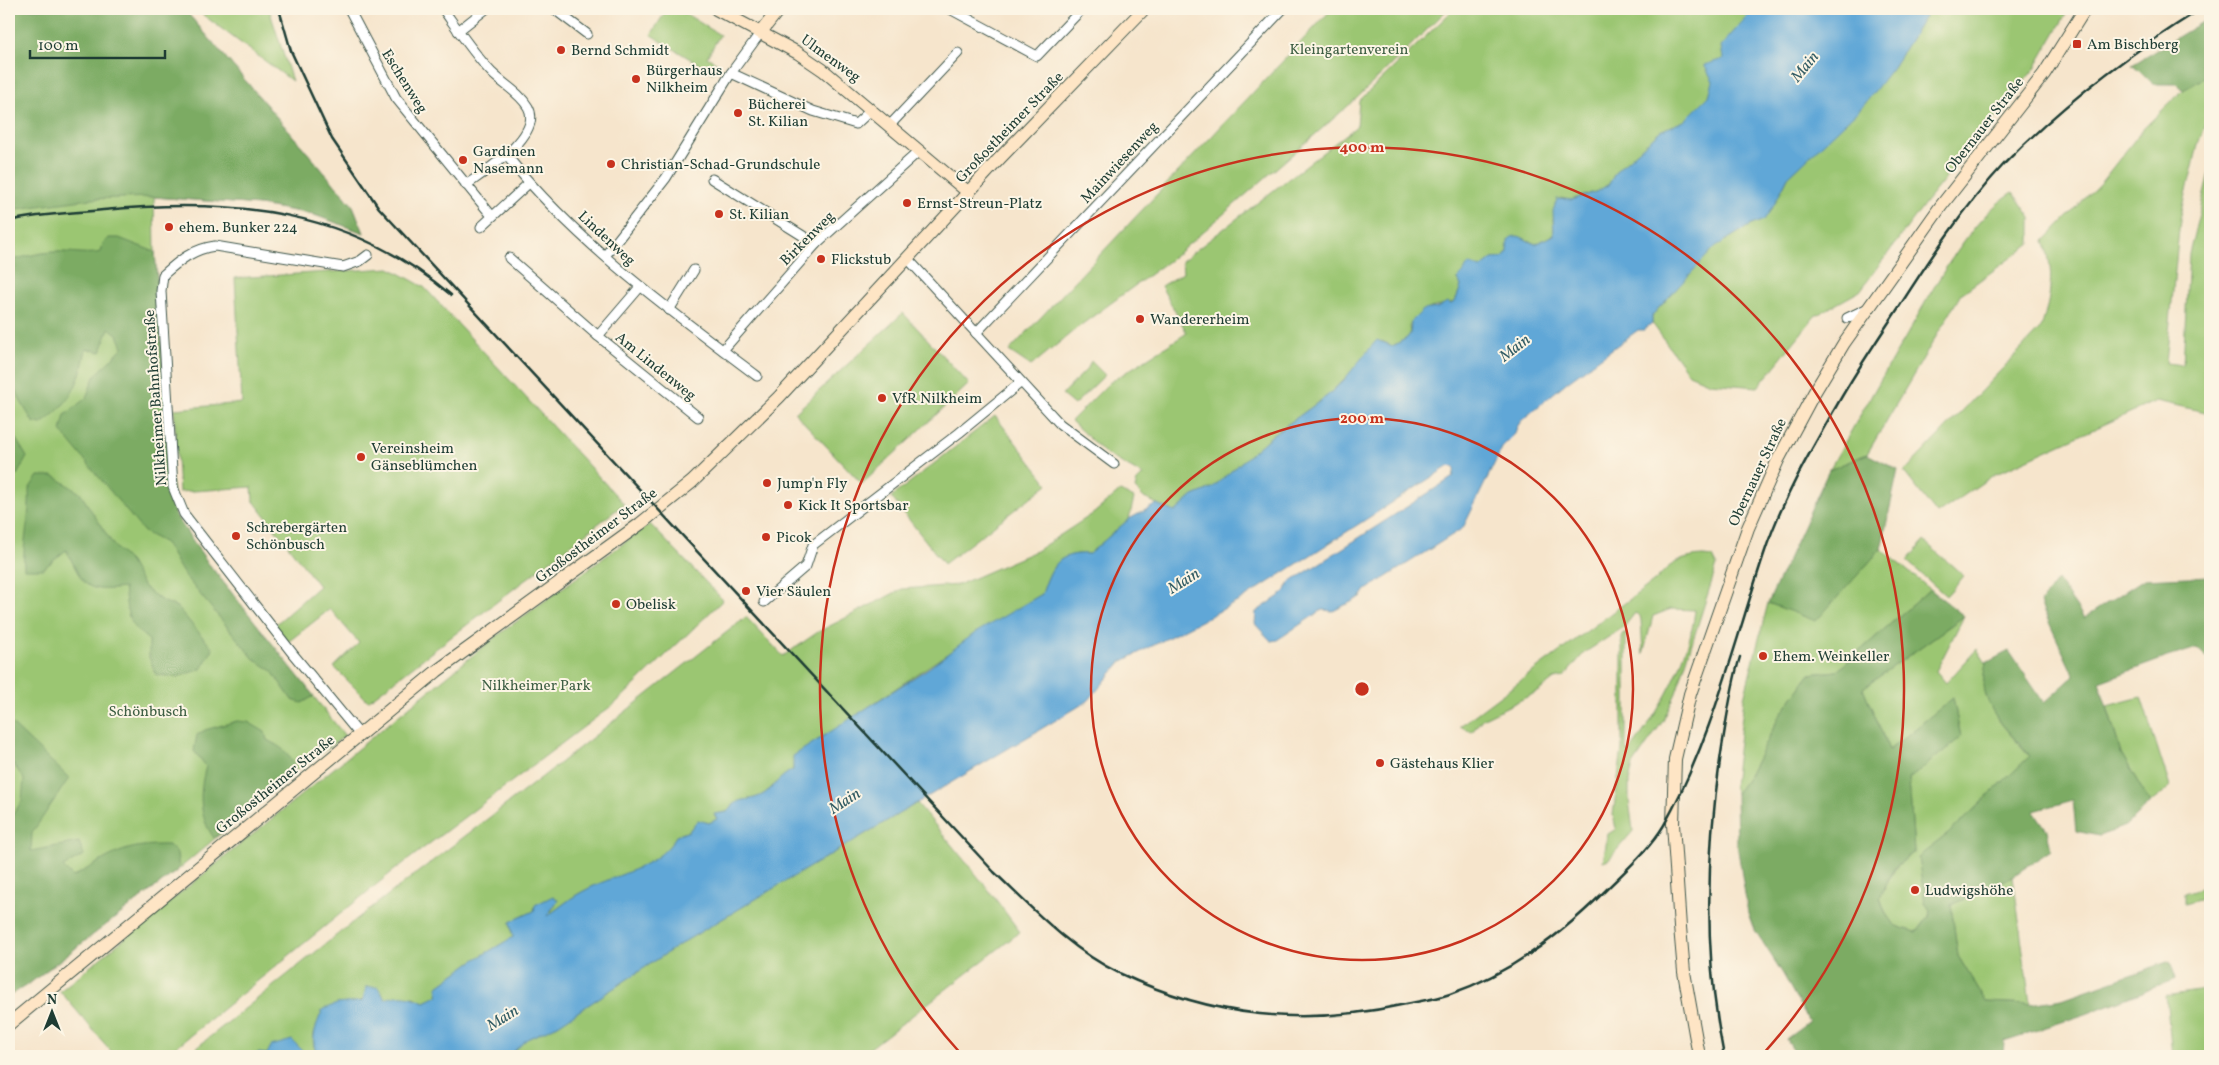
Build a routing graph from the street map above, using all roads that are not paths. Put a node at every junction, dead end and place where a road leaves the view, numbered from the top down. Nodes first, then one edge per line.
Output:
1 (349, 9) edge
2 (443, 9) edge
3 (486, 9) edge
4 (554, 9) edge
5 (716, 9) edge
6 (779, 9) edge
7 (950, 9) edge
8 (1082, 9) edge
9 (1144, 9) edge
10 (1283, 9) edge
11 (2085, 9) edge
12 (458, 31) junction
13 (761, 32) junction
14 (587, 34) dead end
15 (958, 53) dead end
16 (731, 73) junction
17 (871, 110) junction
18 (890, 125) junction
19 (918, 152) junction
20 (507, 156) junction
21 (712, 180) dead end
22 (529, 183) junction
23 (466, 185) junction
24 (969, 193) junction
25 (492, 216) junction
26 (482, 227) dead end
27 (816, 244) junction
28 (368, 255) dead end
29 (605, 256) junction
30 (509, 258) dead end
31 (908, 259) junction
32 (694, 270) dead end
33 (640, 287) junction
34 (1869, 308) junction
35 (669, 310) junction
36 (1847, 318) dead end
37 (976, 333) junction
38 (598, 336) junction
39 (723, 350) junction
40 (757, 376) dead end
41 (1020, 383) junction
42 (698, 417) dead end
43 (1114, 464) dead end
44 (764, 602) dead end
45 (360, 735) junction
46 (9, 1024) edge
47 (1699, 1056) edge

1 - 23 street, Eschenweg
2 - 12 street
3 - 12 street
4 - 14 street
5 - 13 main road, Ulmenweg
6 - 13 main road
7 - 8 street
9 - 24 main road, Großostheimer Straße
10 - 37 street, Mainwiesenweg
11 - 34 main road, Obernauer Straße
12 - 20 street
13 - 16 street
13 - 17 main road, Ulmenweg
15 - 18 street
16 - 17 street
16 - 29 street
17 - 18 main road, Ulmenweg
18 - 19 main road, Ulmenweg
19 - 24 main road, Ulmenweg
19 - 27 street, Birkenweg
20 - 22 street, Lindenweg
20 - 23 street
21 - 27 street
22 - 25 street
22 - 29 street, Lindenweg
23 - 25 street
24 - 31 main road, Großostheimer Straße
25 - 26 street
27 - 39 street, Birkenweg
28 - 45 street, Nilkheimer Bahnhofstraße
29 - 33 street, Lindenweg
30 - 38 street, Am Lindenweg
31 - 37 street
31 - 45 main road, Großostheimer Straße
32 - 35 street
33 - 35 street, Lindenweg
33 - 38 street, Am Lindenweg
34 - 36 street
34 - 47 main road, Obernauer Straße
35 - 39 street, Lindenweg
37 - 41 street
38 - 42 street, Am Lindenweg
39 - 40 street, Lindenweg
41 - 43 street
41 - 44 street
45 - 46 main road, Großostheimer Straße

